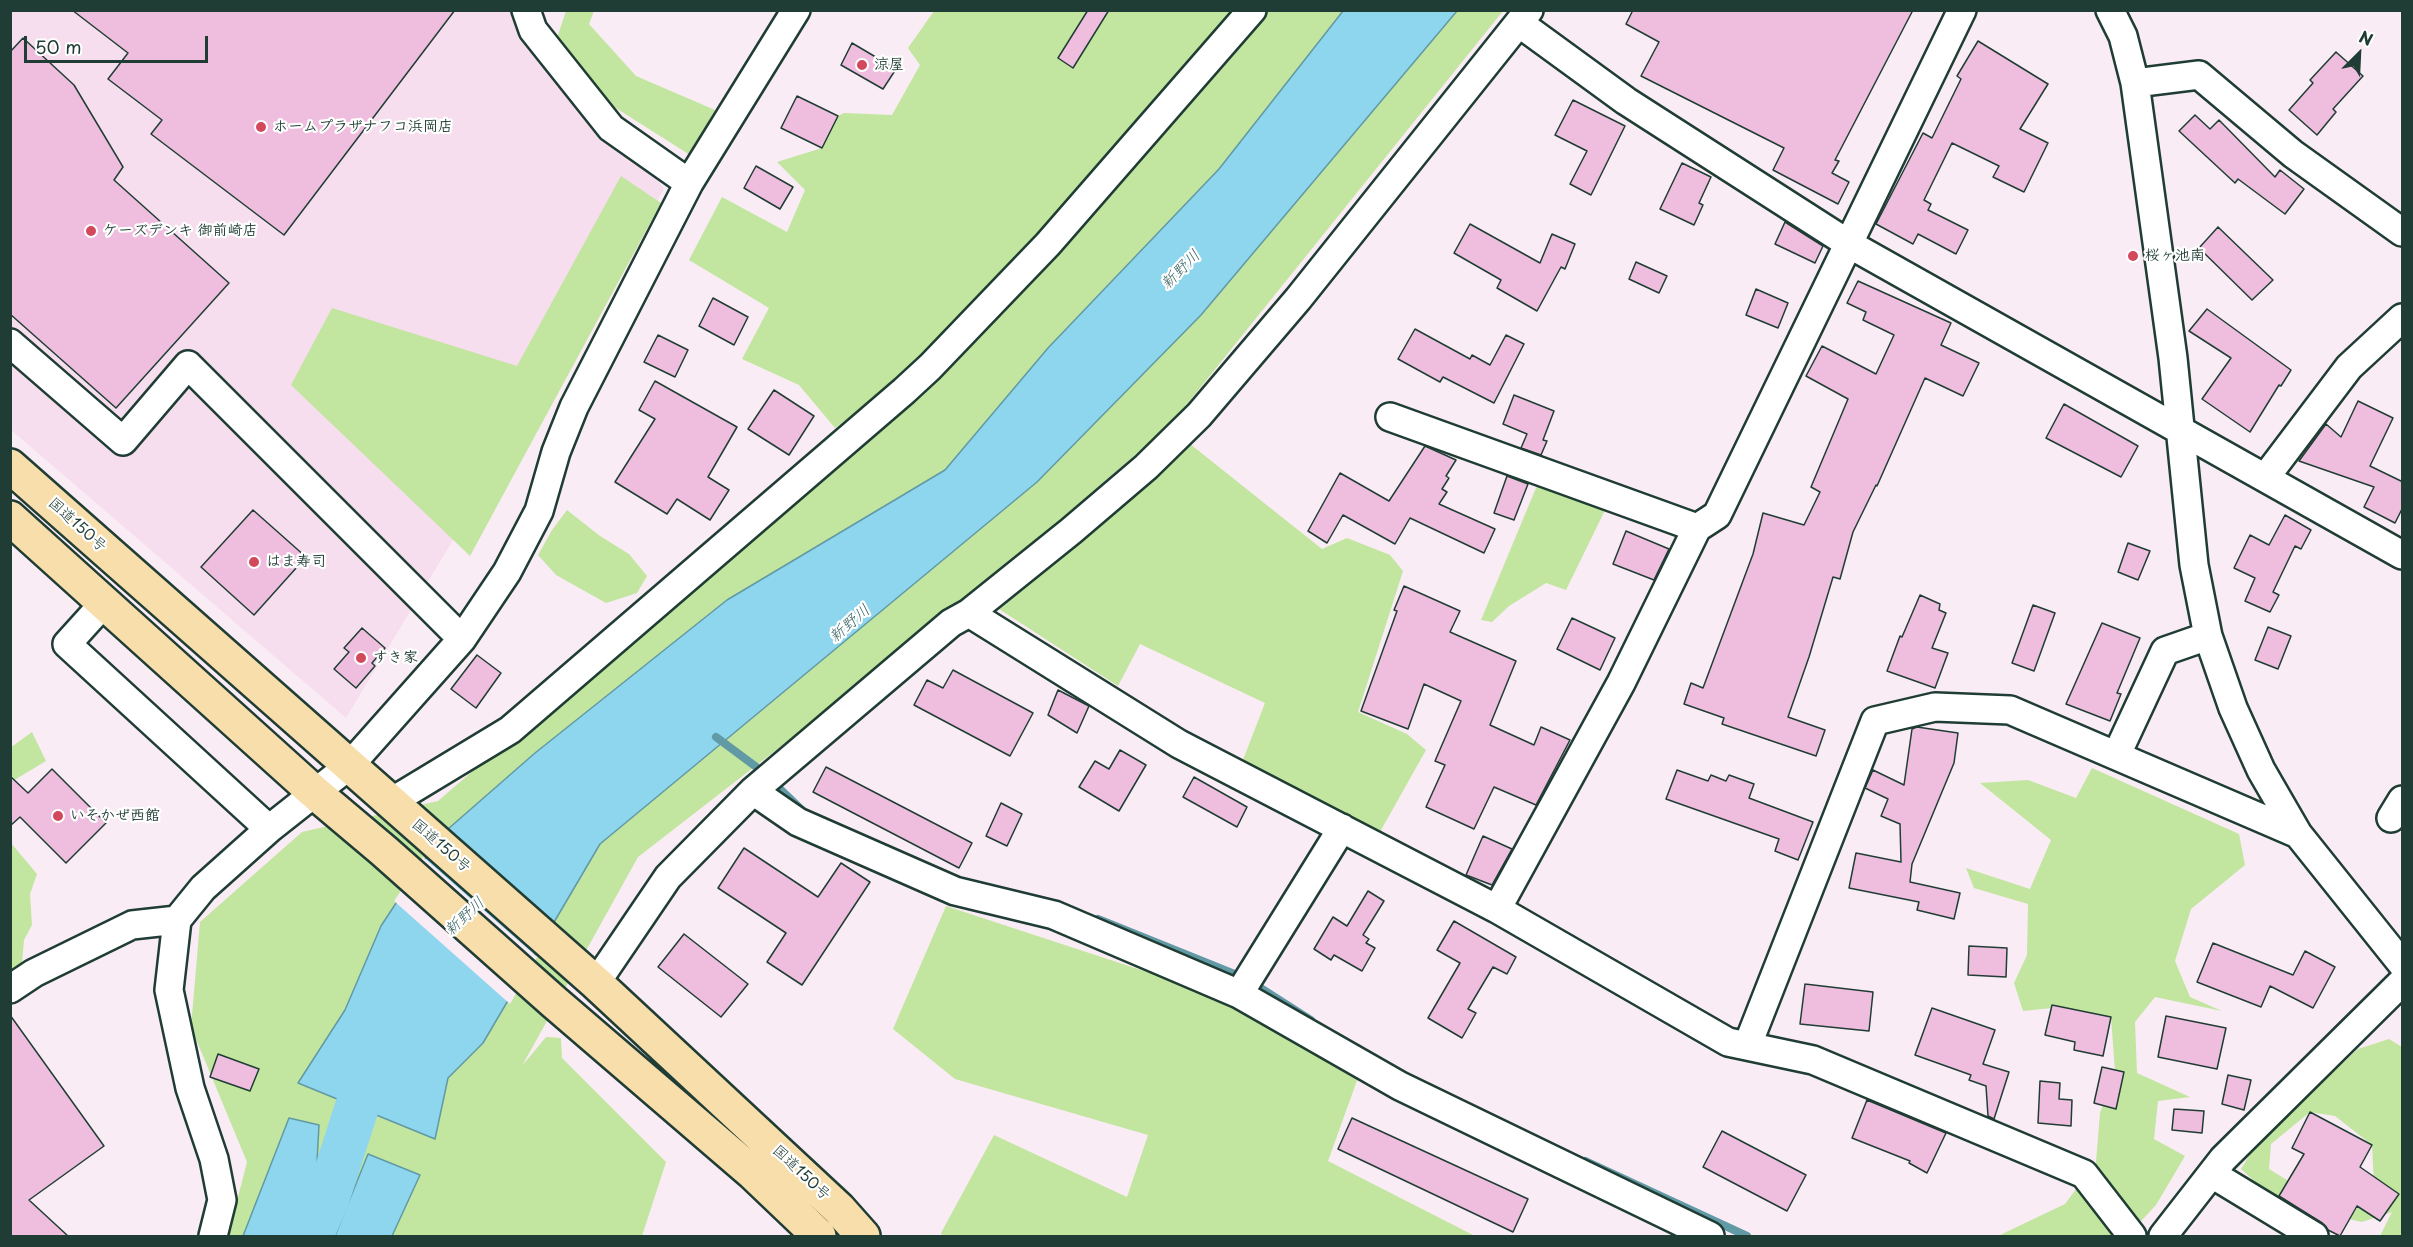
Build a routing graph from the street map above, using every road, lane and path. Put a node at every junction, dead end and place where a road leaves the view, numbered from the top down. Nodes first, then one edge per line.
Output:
1 (526, 10) edge
2 (796, 10) edge
3 (1252, 10) edge
4 (1962, 10) edge
5 (2109, 10) edge
6 (1524, 17) edge
7 (2135, 83) junction
8 (689, 183) junction
9 (2403, 232) edge
10 (1849, 244) junction
11 (2403, 318) edge
12 (10, 343) edge
13 (1390, 417) dead end
14 (2179, 429) junction
15 (10, 466) edge
16 (2265, 478) junction
17 (10, 518) edge
18 (1697, 528) junction
19 (2403, 555) edge
20 (105, 602) junction
21 (969, 613) junction
22 (2208, 636) junction
23 (462, 639) junction
24 (2117, 754) junction
25 (350, 765) junction
26 (314, 792) junction
27 (753, 792) junction
28 (402, 811) junction
29 (1342, 828) junction
30 (269, 829) junction
31 (2298, 834) junction
32 (1497, 909) junction
33 (177, 920) junction
34 (2403, 964) edge
35 (589, 977) junction
36 (2403, 982) edge
37 (10, 988) edge
38 (1239, 994) junction
39 (1748, 1044) junction
40 (2212, 1174) junction
41 (213, 1236) edge
42 (819, 1236) edge
43 (863, 1236) edge
44 (1710, 1236) edge
45 (2132, 1236) edge
46 (2163, 1236) edge
47 (2314, 1236) edge

1 - 8 street
2 - 8 street
3 - 28 street
4 - 10 street
5 - 7 street
6 - 10 street
6 - 21 street
7 - 9 street
7 - 14 street
8 - 23 street
10 - 14 street
10 - 18 street
11 - 16 street
12 - 23 street
13 - 18 street
14 - 16 street
14 - 22 street
15 - 25 highway, 国道150号
16 - 19 street
17 - 20 highway
18 - 32 street
20 - 26 highway
20 - 30 street
21 - 27 street
21 - 29 street
22 - 24 street
22 - 31 street
23 - 25 street
24 - 31 street
24 - 39 street
25 - 26 street
25 - 28 highway, 国道150号
26 - 30 street
26 - 42 highway
27 - 35 street
27 - 38 street
28 - 35 highway, 国道150号
29 - 32 street
29 - 38 street
30 - 33 street
31 - 34 street
32 - 39 street
33 - 37 street
33 - 41 street
35 - 43 highway, 国道150号
36 - 40 street
38 - 44 street
39 - 45 street
40 - 46 street
40 - 47 street

